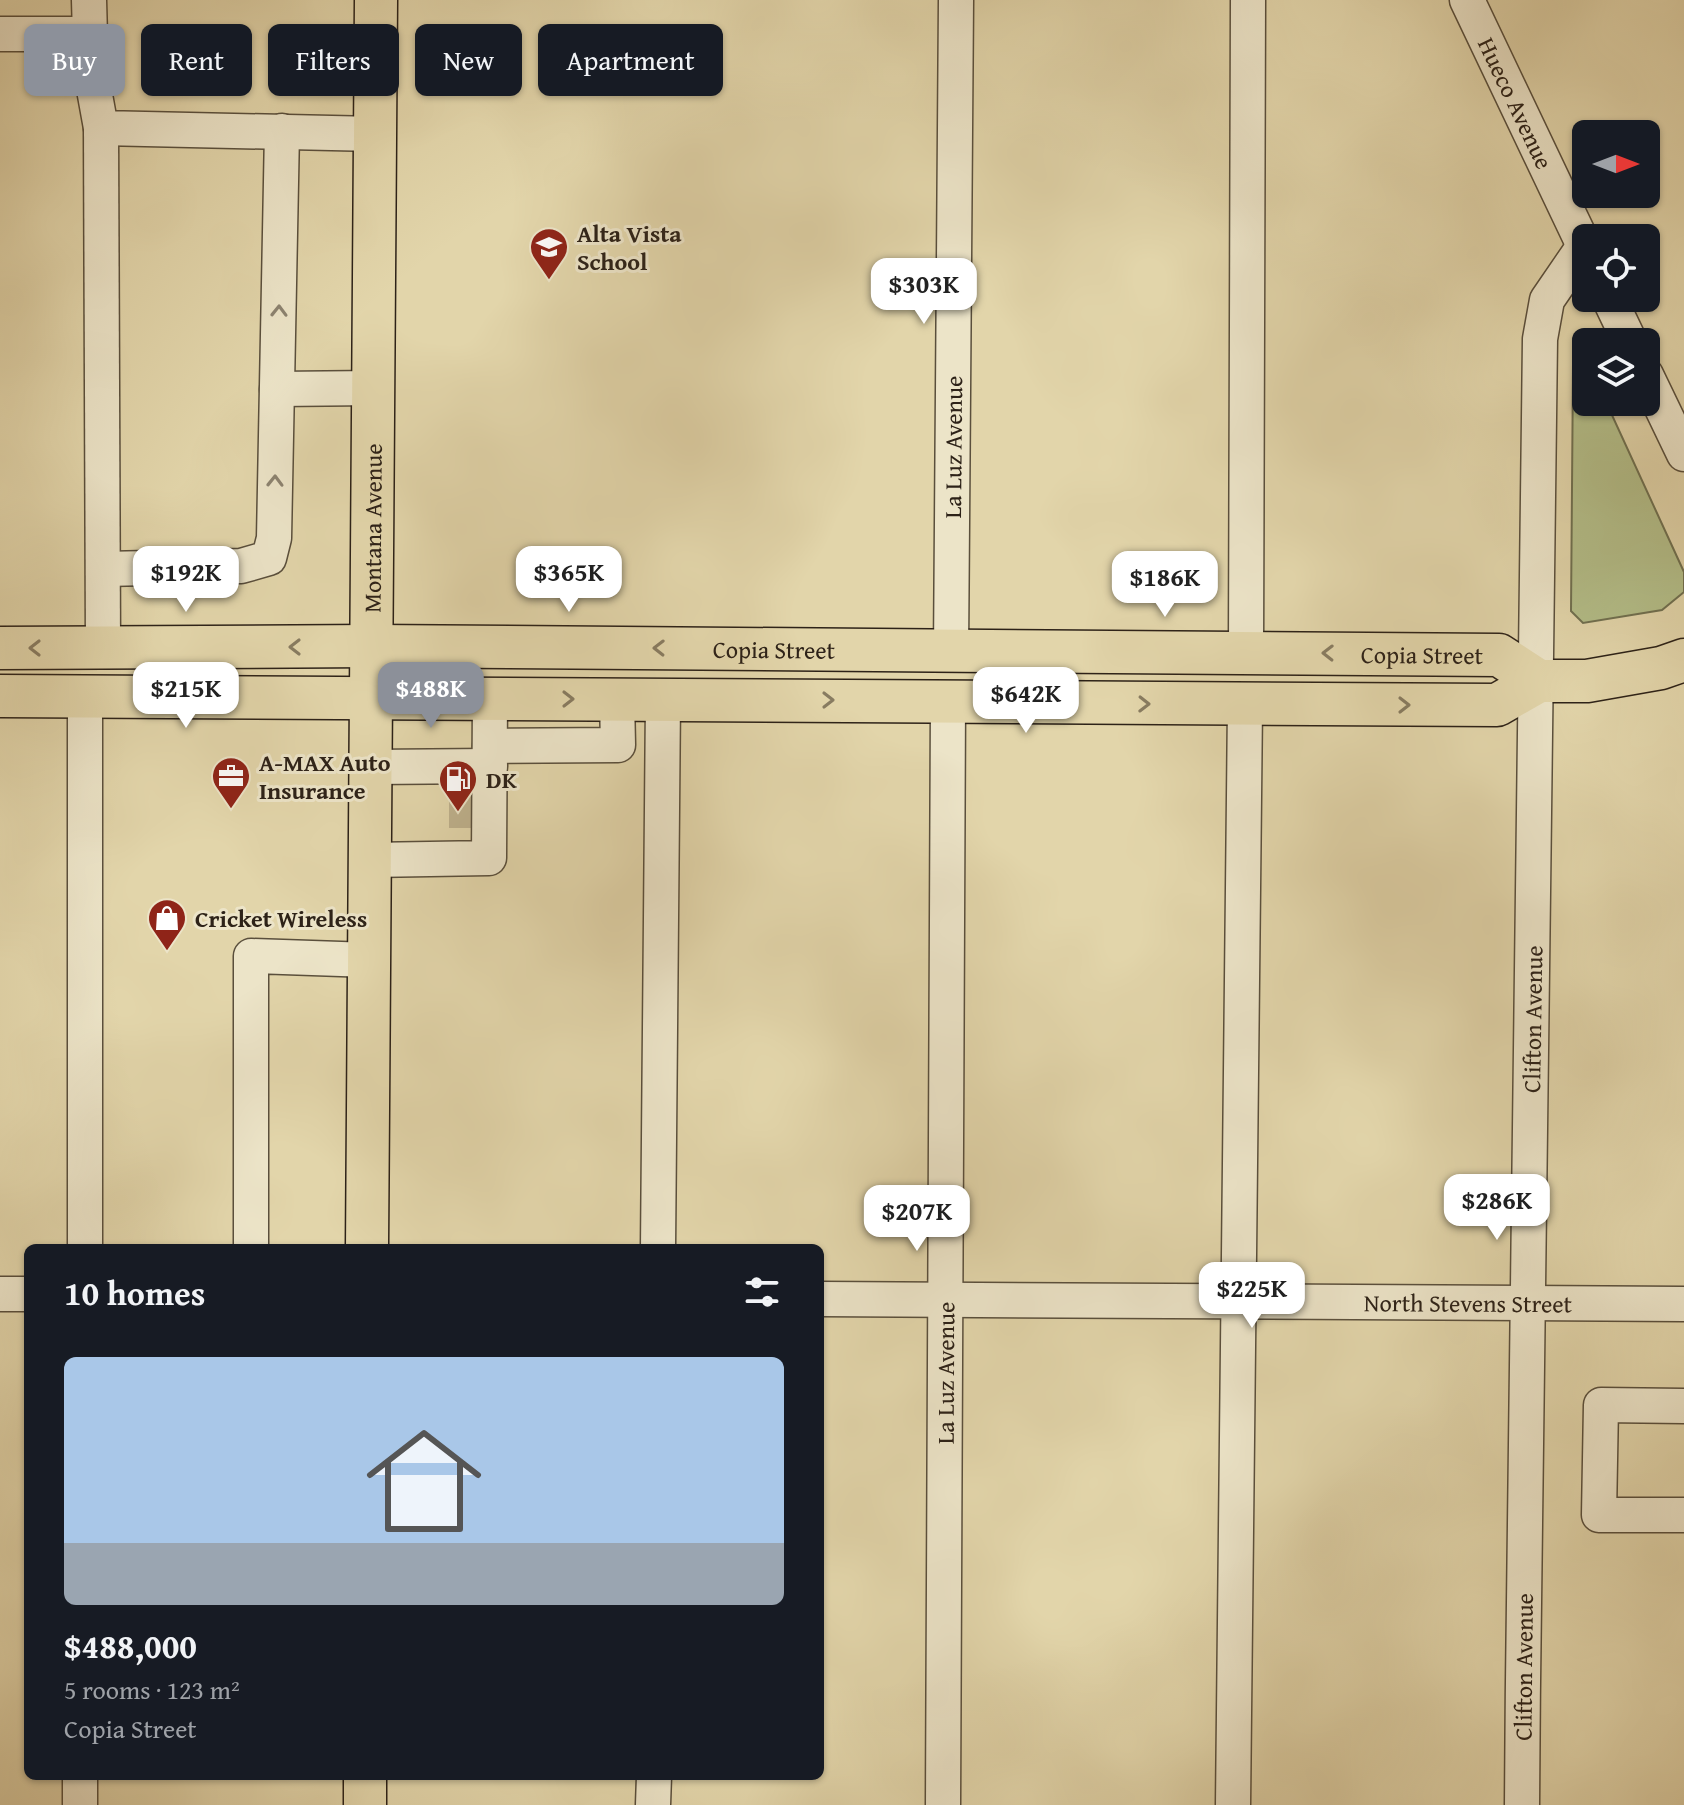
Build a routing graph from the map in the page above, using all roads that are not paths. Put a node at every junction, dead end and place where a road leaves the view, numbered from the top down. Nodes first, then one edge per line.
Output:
1 (89, 0) edge
2 (376, 0) edge
3 (956, 0) edge
4 (1248, 0) edge
5 (1467, 0) edge
6 (90, 24) edge
7 (0, 34) edge
8 (24, 34) edge
9 (95, 96) edge
10 (101, 128) junction
11 (282, 131) junction
12 (376, 134) junction
13 (1574, 224) edge
14 (1572, 266) edge
15 (375, 388) junction
16 (277, 389) junction
17 (1660, 404) edge
18 (1684, 454) edge
19 (104, 569) junction
20 (373, 646) junction
21 (103, 647) junction
22 (0, 648) edge
23 (1246, 652) junction
24 (951, 653) junction
25 (1684, 660) edge
26 (1539, 681) junction
27 (0, 696) edge
28 (85, 696) junction
29 (372, 697) junction
30 (490, 698) junction
31 (617, 699) junction
32 (663, 699) junction
33 (948, 701) junction
34 (1245, 705) junction
35 (371, 767) junction
36 (469, 772) junction
37 (370, 860) junction
38 (370, 960) junction
39 (85, 1244) edge
40 (251, 1244) edge
41 (367, 1244) edge
42 (658, 1244) edge
43 (0, 1294) edge
44 (24, 1294) edge
45 (824, 1299) edge
46 (946, 1300) junction
47 (1239, 1301) junction
48 (1525, 1304) junction
49 (1684, 1304) edge
50 (1684, 1406) edge
51 (1684, 1515) edge
52 (80, 1780) edge
53 (365, 1780) edge
54 (654, 1780) edge
55 (80, 1805) edge
56 (365, 1805) edge
57 (653, 1805) edge
58 (943, 1805) edge
59 (1233, 1805) edge
60 (1522, 1805) edge

1 - 6 street
2 - 12 main road, Montana Avenue
3 - 24 street, La Luz Avenue
4 - 23 street
5 - 13 street, Hueco Avenue
7 - 8 street
9 - 10 street
10 - 11 street
10 - 19 street
11 - 12 street
16 -> 11 street
12 - 15 main road, Montana Avenue
14 - 26 street, Clifton Avenue
15 - 16 street
15 - 20 main road, Montana Avenue
19 -> 16 street
17 - 18 street
19 - 21 street
20 -> 21 main road, Copia Street
24 -> 20 main road, Copia Street
20 - 29 main road, Montana Avenue
21 -> 22 main road, Copia Street
23 - 24 main road, Copia Street
26 -> 23 main road, Copia Street
25 - 26 main road, Copia Street
34 -> 26 main road, Copia Street
26 - 48 street, Clifton Avenue
27 - 28 main road, Copia Street
28 - 29 main road, Copia Street
28 - 39 street
29 - 30 main road, Copia Street
29 - 35 main road, Montana Avenue
30 -> 31 main road, Copia Street
30 - 36 street
31 - 32 main road, Copia Street
31 - 36 street
32 -> 33 main road, Copia Street
32 - 42 street
33 -> 34 main road, Copia Street
33 - 46 street, La Luz Avenue
34 - 47 street
35 - 36 street
35 - 37 main road, Montana Avenue
36 - 37 street
37 - 38 main road, Montana Avenue
38 - 40 street
38 - 41 main road, Montana Avenue
43 - 44 street
45 - 46 street, North Stevens Street
46 - 47 street, North Stevens Street
46 - 58 street, La Luz Avenue
47 - 48 street, North Stevens Street
47 - 59 street
48 - 49 street, North Stevens Street
48 - 60 street, Clifton Avenue
50 - 51 street
52 - 55 street
53 - 56 main road
54 - 57 street

